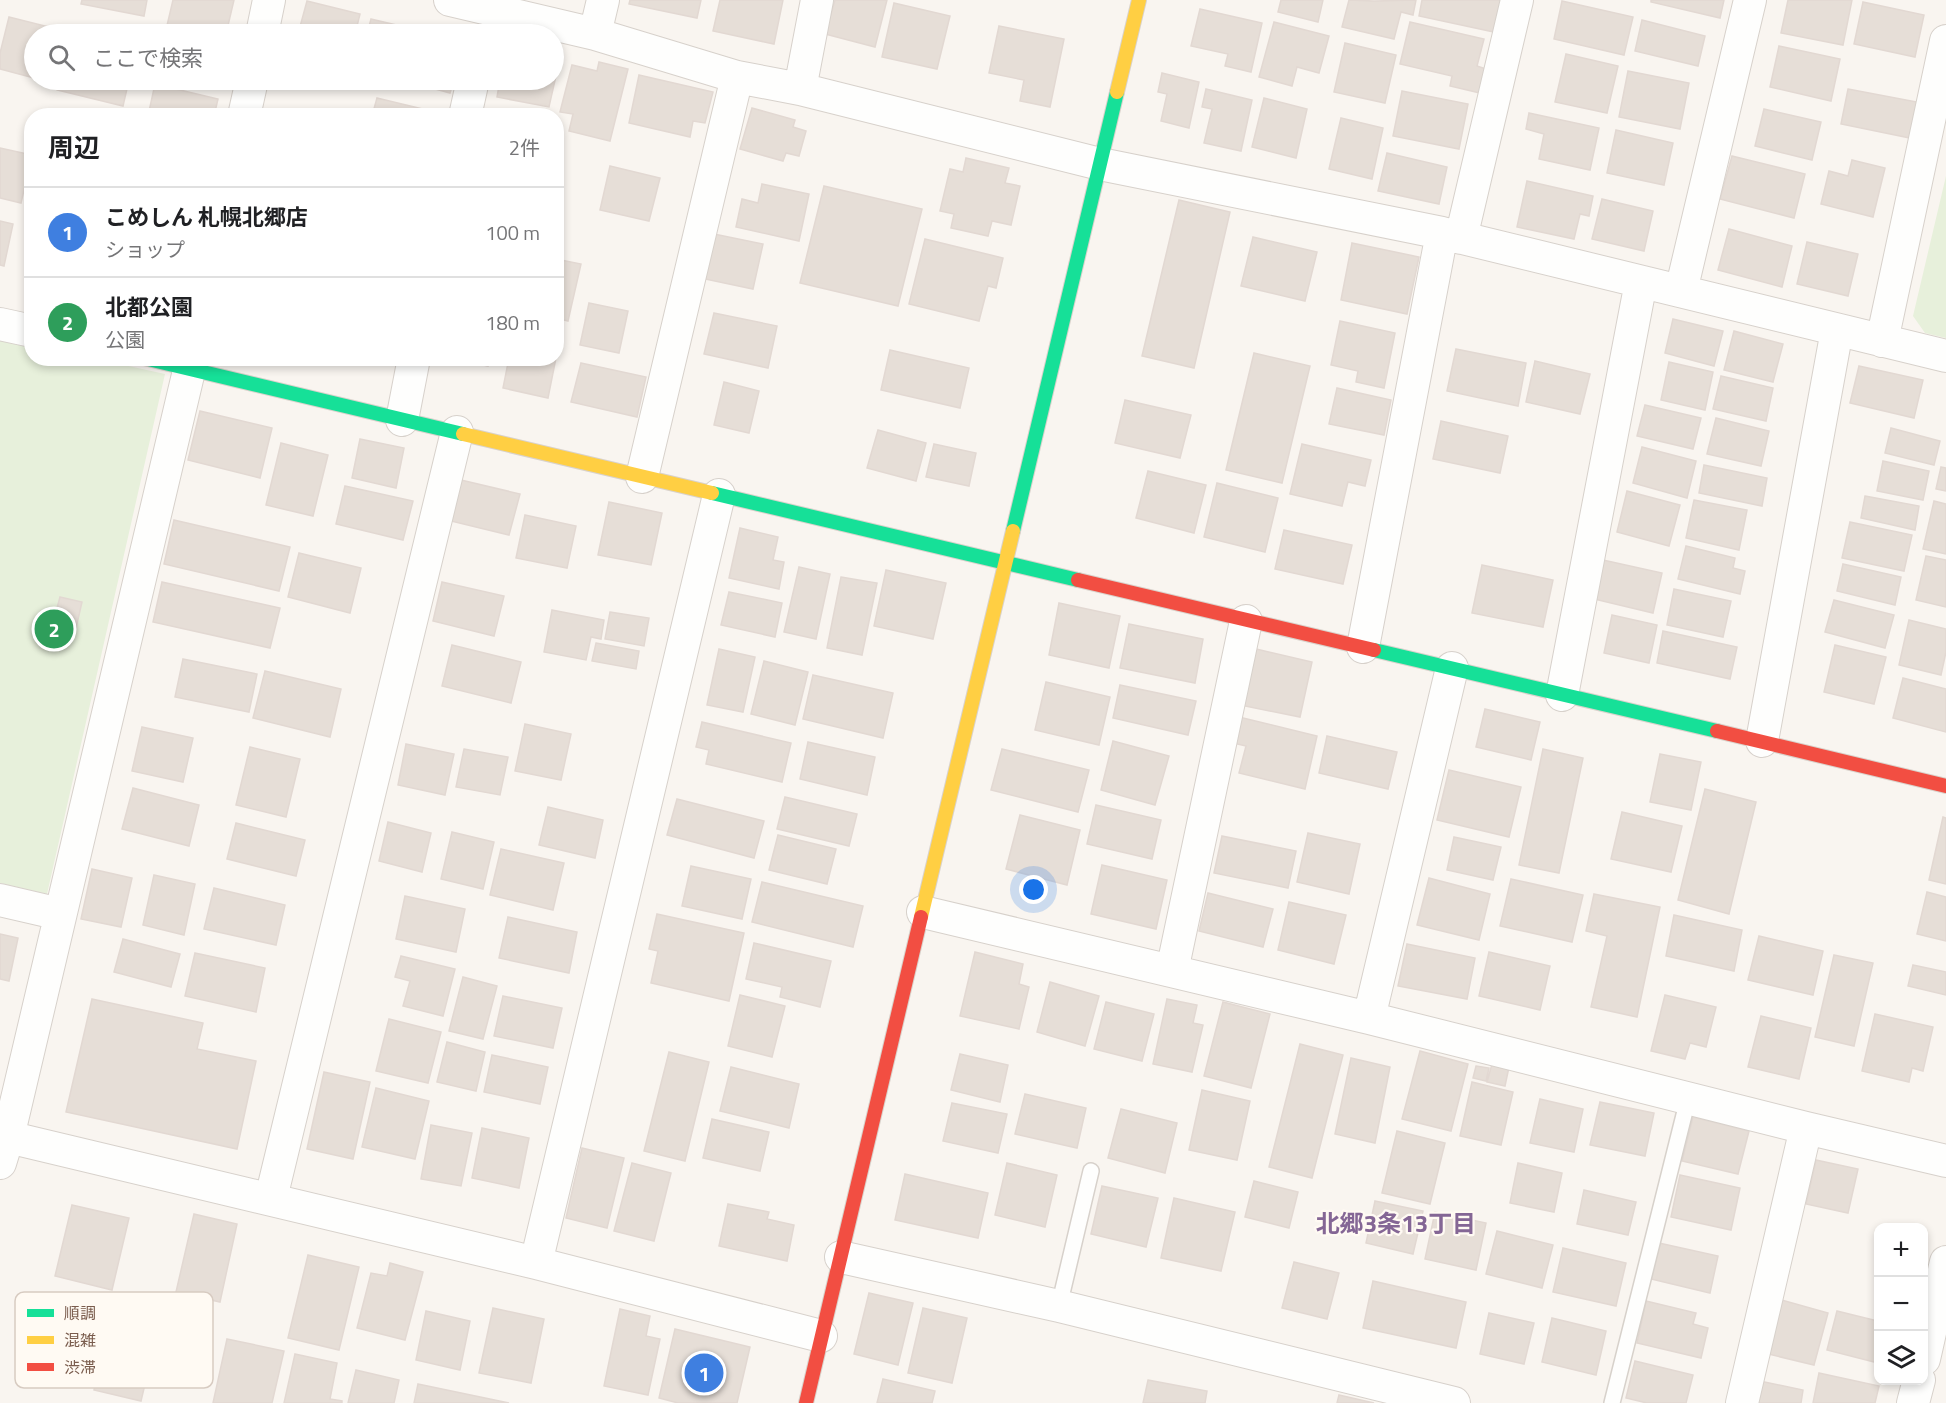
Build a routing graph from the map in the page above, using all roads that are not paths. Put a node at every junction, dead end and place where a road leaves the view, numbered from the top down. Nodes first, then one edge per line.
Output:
1 (269, 0) edge
2 (450, 0) edge
3 (603, 0) edge
4 (816, 0) edge
5 (1139, 0) edge
6 (1517, 0) edge
7 (1750, 0) edge
8 (485, 22) edge
9 (263, 24) edge
10 (503, 24) edge
11 (564, 31) edge
12 (595, 34) junction
13 (1946, 41) edge
14 (737, 77) junction
15 (800, 89) junction
16 (250, 90) edge
17 (471, 90) edge
18 (246, 108) edge
19 (467, 108) edge
20 (1100, 164) junction
21 (1451, 235) junction
22 (1641, 282) junction
23 (1681, 291) junction
24 (0, 324) edge
25 (24, 329) edge
26 (1837, 330) junction
27 (1882, 341) junction
28 (1946, 356) edge
29 (191, 366) edge
30 (199, 366) edge
31 (412, 366) edge
32 (402, 420) junction
33 (457, 432) junction
34 (642, 477) junction
35 (719, 495) junction
36 (1005, 562) junction
37 (1246, 621) junction
38 (1362, 647) junction
39 (1452, 668) junction
40 (1562, 695) junction
41 (1762, 741) junction
42 (1946, 786) edge
43 (0, 900) edge
44 (923, 912) junction
45 (60, 914) junction
46 (1172, 971) junction
47 (1369, 1018) junction
48 (1688, 1099) junction
49 (1806, 1128) junction
50 (4, 1150) edge
51 (1946, 1161) edge
52 (1090, 1171) dead end
53 (271, 1198) junction
54 (841, 1257) junction
55 (1946, 1262) edge
56 (536, 1263) junction
57 (1059, 1306) junction
58 (821, 1336) junction
59 (1928, 1338) edge
60 (1918, 1385) edge
61 (806, 1403) edge
62 (1454, 1403) edge
63 (1612, 1403) edge
64 (1742, 1403) edge
65 (1913, 1403) edge

1 - 9 street
2 - 8 street
3 - 12 street
4 - 15 street
5 - 20 street
6 - 21 street
7 - 23 street
8 - 10 street
11 - 12 street
12 - 14 street
13 - 27 street
14 - 15 street
14 - 34 street
15 - 20 street
16 - 18 street
17 - 19 street
20 - 21 street
20 - 36 street
21 - 22 street
21 - 38 street
22 - 23 street
22 - 40 street
23 - 26 street
24 - 25 street
26 - 27 street
26 - 41 street
27 - 28 street
29 - 45 street
30 - 32 street
31 - 32 street
32 - 33 street
33 - 34 street
33 - 53 street
34 - 35 street
35 - 36 street
35 - 56 street
36 - 37 street
36 - 44 street
37 - 38 street
37 - 46 street
38 - 39 street
39 - 40 street
39 - 47 street
40 - 41 street
41 - 42 street
43 - 45 street
44 - 46 street
44 - 54 street
45 - 50 street
46 - 47 street
47 - 48 street
48 - 49 street
48 - 63 lane
49 - 51 street
49 - 64 street
50 - 53 street
52 - 57 lane
53 - 56 street
54 - 57 street
54 - 58 street
55 - 59 street
56 - 58 street
57 - 62 street
58 - 61 street
60 - 65 street

